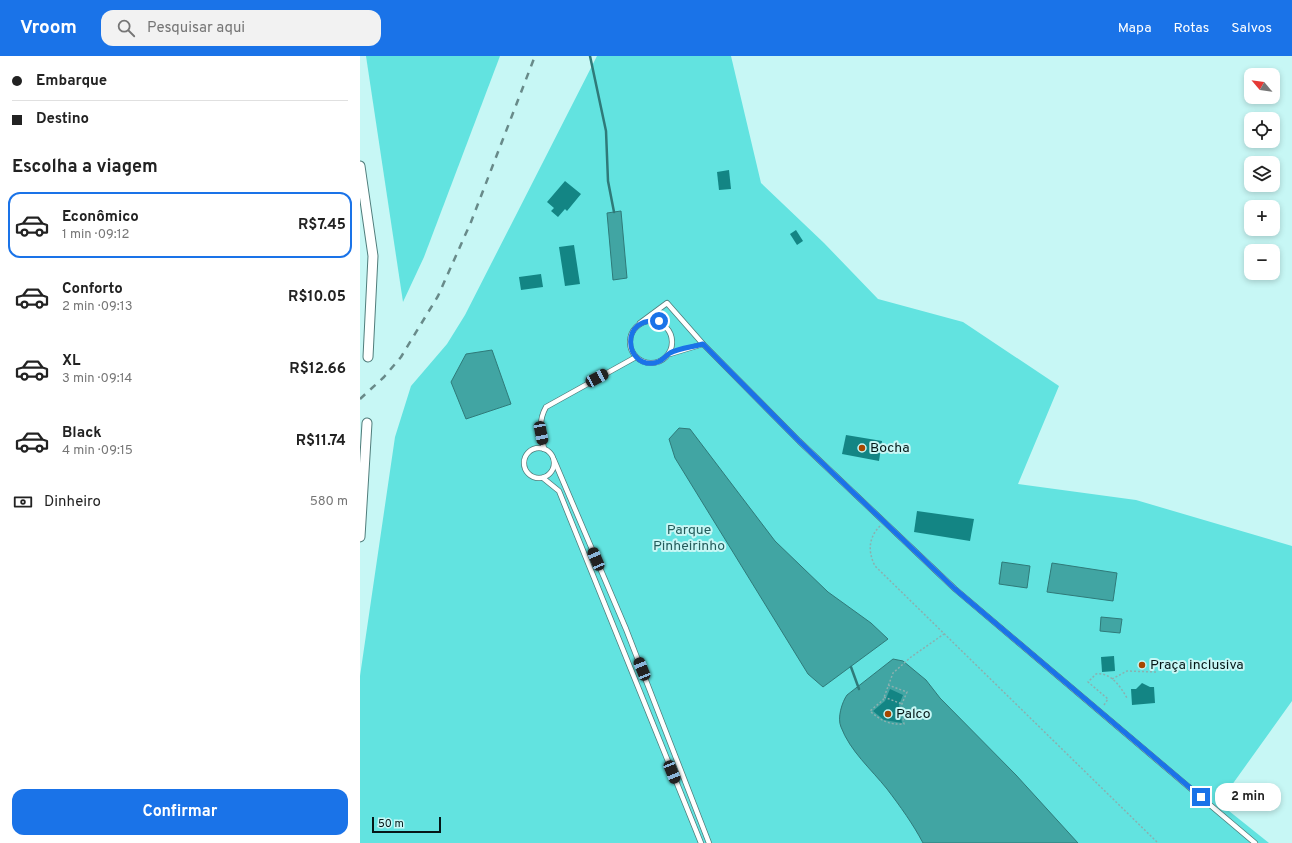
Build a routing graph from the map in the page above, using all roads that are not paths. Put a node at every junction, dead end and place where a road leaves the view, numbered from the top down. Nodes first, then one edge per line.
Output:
1 (360, 166) edge
2 (640, 323) junction
3 (703, 344) junction
4 (670, 354) junction
5 (368, 357) dead end
6 (636, 357) junction
7 (367, 423) dead end
8 (544, 449) junction
9 (554, 460) junction
10 (543, 478) junction
11 (360, 537) edge
12 (1246, 836) junction
13 (701, 843) edge
14 (708, 843) edge
15 (1246, 843) edge
16 (1256, 843) edge

1 - 5 street
2 - 3 lane
2 - 4 lane
2 - 6 lane
3 - 4 lane
3 - 12 lane
4 - 6 lane
6 - 8 lane
7 - 11 street
8 - 9 lane
8 - 10 lane
9 - 10 lane
9 - 14 lane
10 - 13 lane
12 - 15 lane
12 - 16 lane

